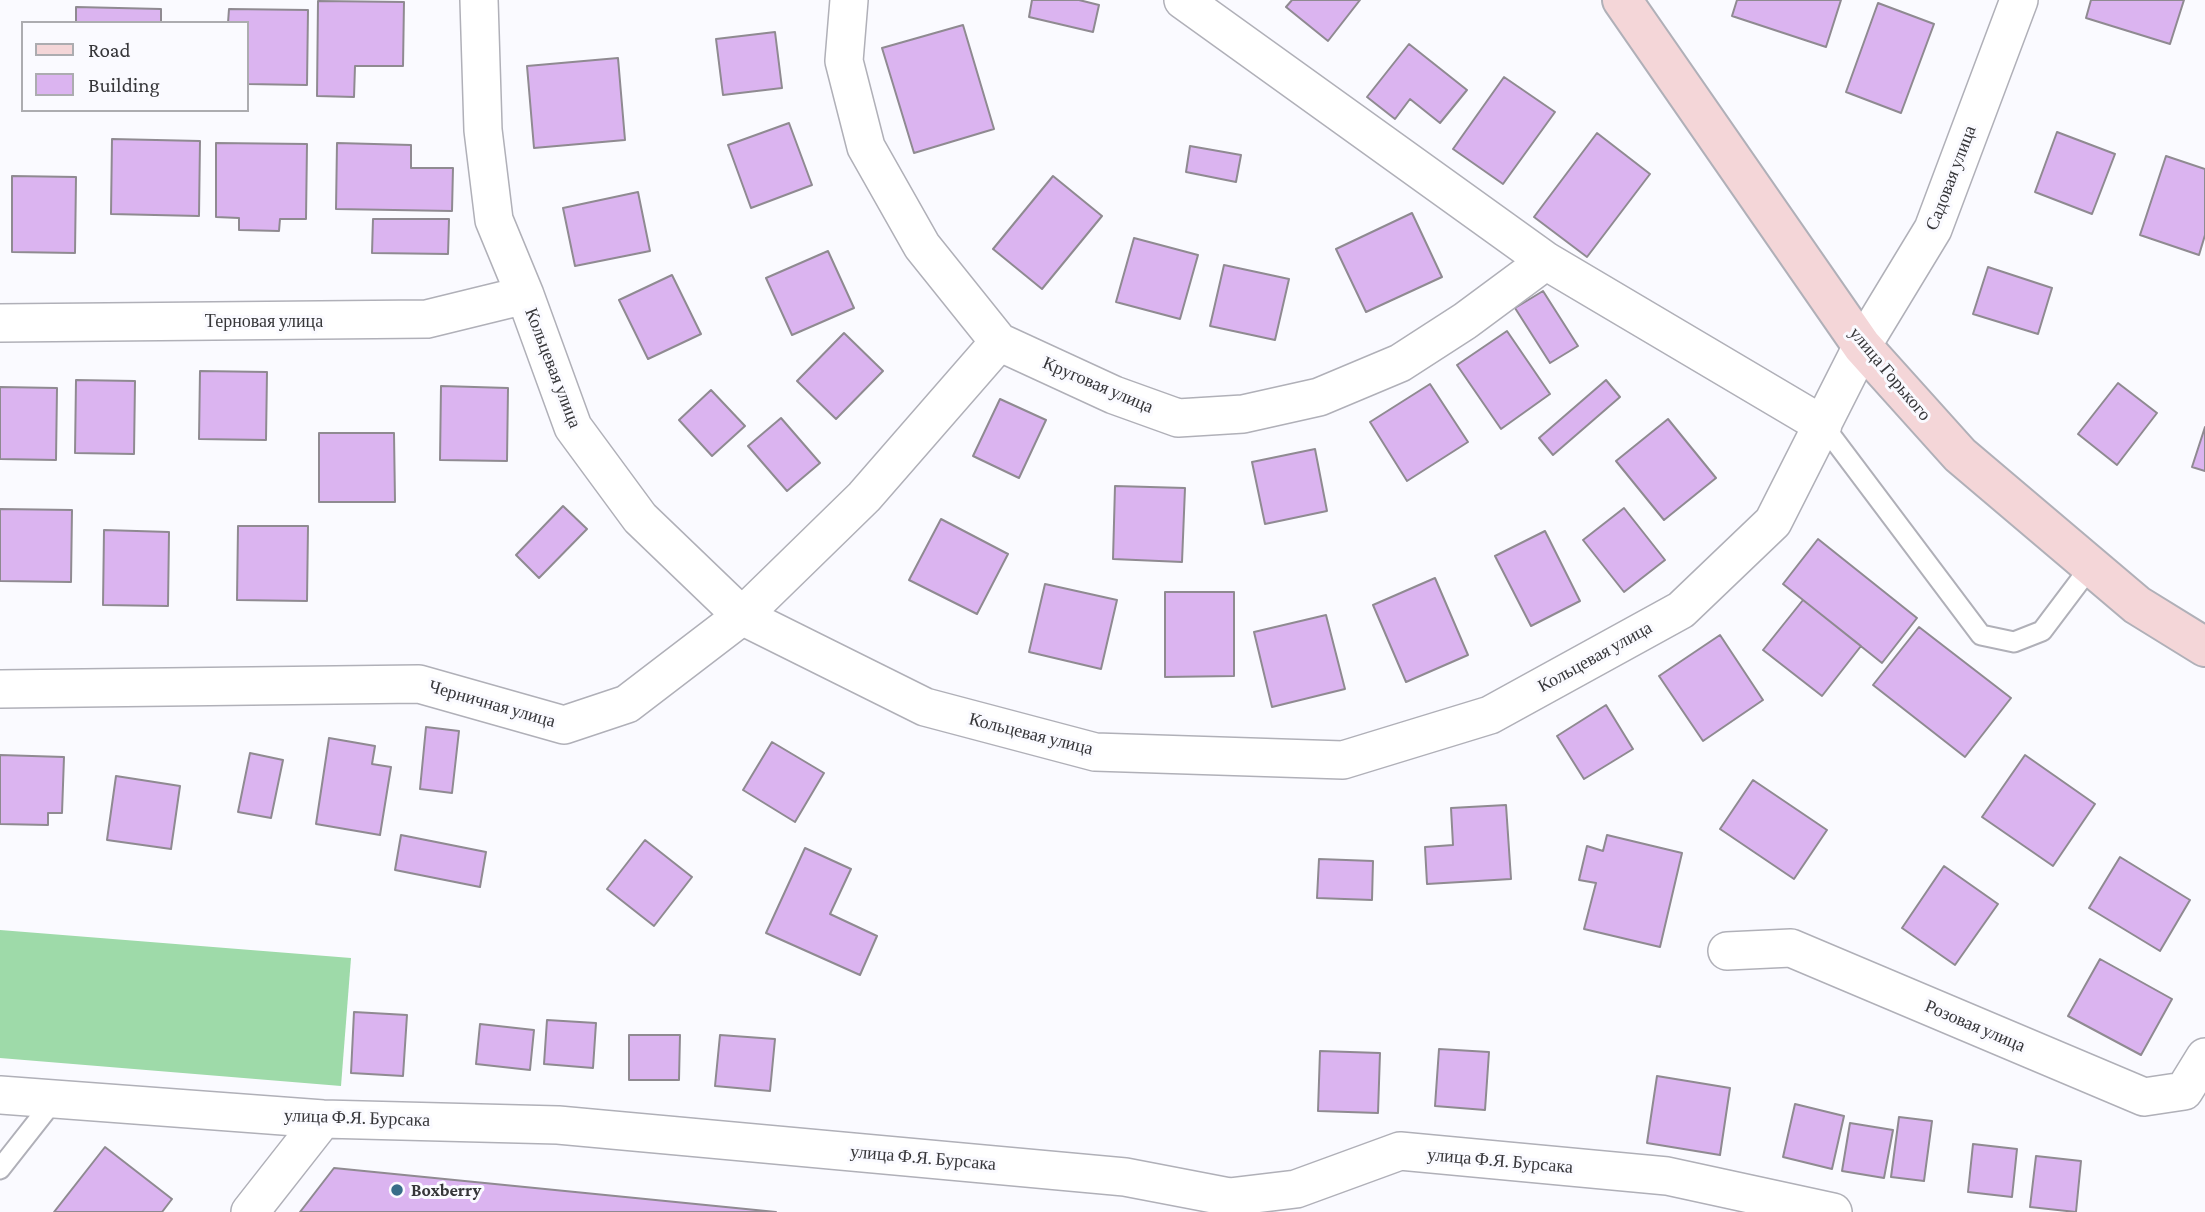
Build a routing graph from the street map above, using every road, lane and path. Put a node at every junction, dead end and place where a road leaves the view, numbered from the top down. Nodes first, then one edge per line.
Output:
1 (479, 0) edge
2 (849, 0) edge
3 (1183, 0) edge
4 (1622, 0) edge
5 (2019, 0) edge
6 (1546, 261) junction
7 (525, 295) junction
8 (0, 323) edge
9 (999, 342) junction
10 (1862, 346) junction
11 (1823, 425) junction
12 (2091, 566) junction
13 (742, 616) junction
14 (2205, 647) edge
15 (0, 689) edge
16 (1727, 951) dead end
17 (2205, 1057) edge
18 (0, 1095) edge
19 (55, 1099) junction
20 (323, 1119) junction
21 (0, 1169) edge
22 (1230, 1205) edge
23 (250, 1212) edge
24 (1833, 1212) edge

1 - 7 street, Кольцевая улица
2 - 9 street, Круговая улица
3 - 6 street
4 - 10 main road, улица Горького
5 - 10 street, Садовая улица
6 - 9 street, Круговая улица
6 - 11 street
7 - 8 street, Терновая улица
7 - 13 street, Кольцевая улица
9 - 13 street, Черничная улица
10 - 11 street, Кольцевая улица
10 - 12 main road, улица Горького
11 - 12 lane
11 - 13 street, Кольцевая улица
12 - 14 main road, улица Горького
13 - 15 street, Черничная улица
16 - 17 street, Розовая улица
18 - 19 street, улица Ф.Я. Бурсака
19 - 20 street, улица Ф.Я. Бурсака
19 - 21 lane
20 - 22 street, улица Ф.Я. Бурсака
20 - 23 street
22 - 24 street, улица Ф.Я. Бурсака

